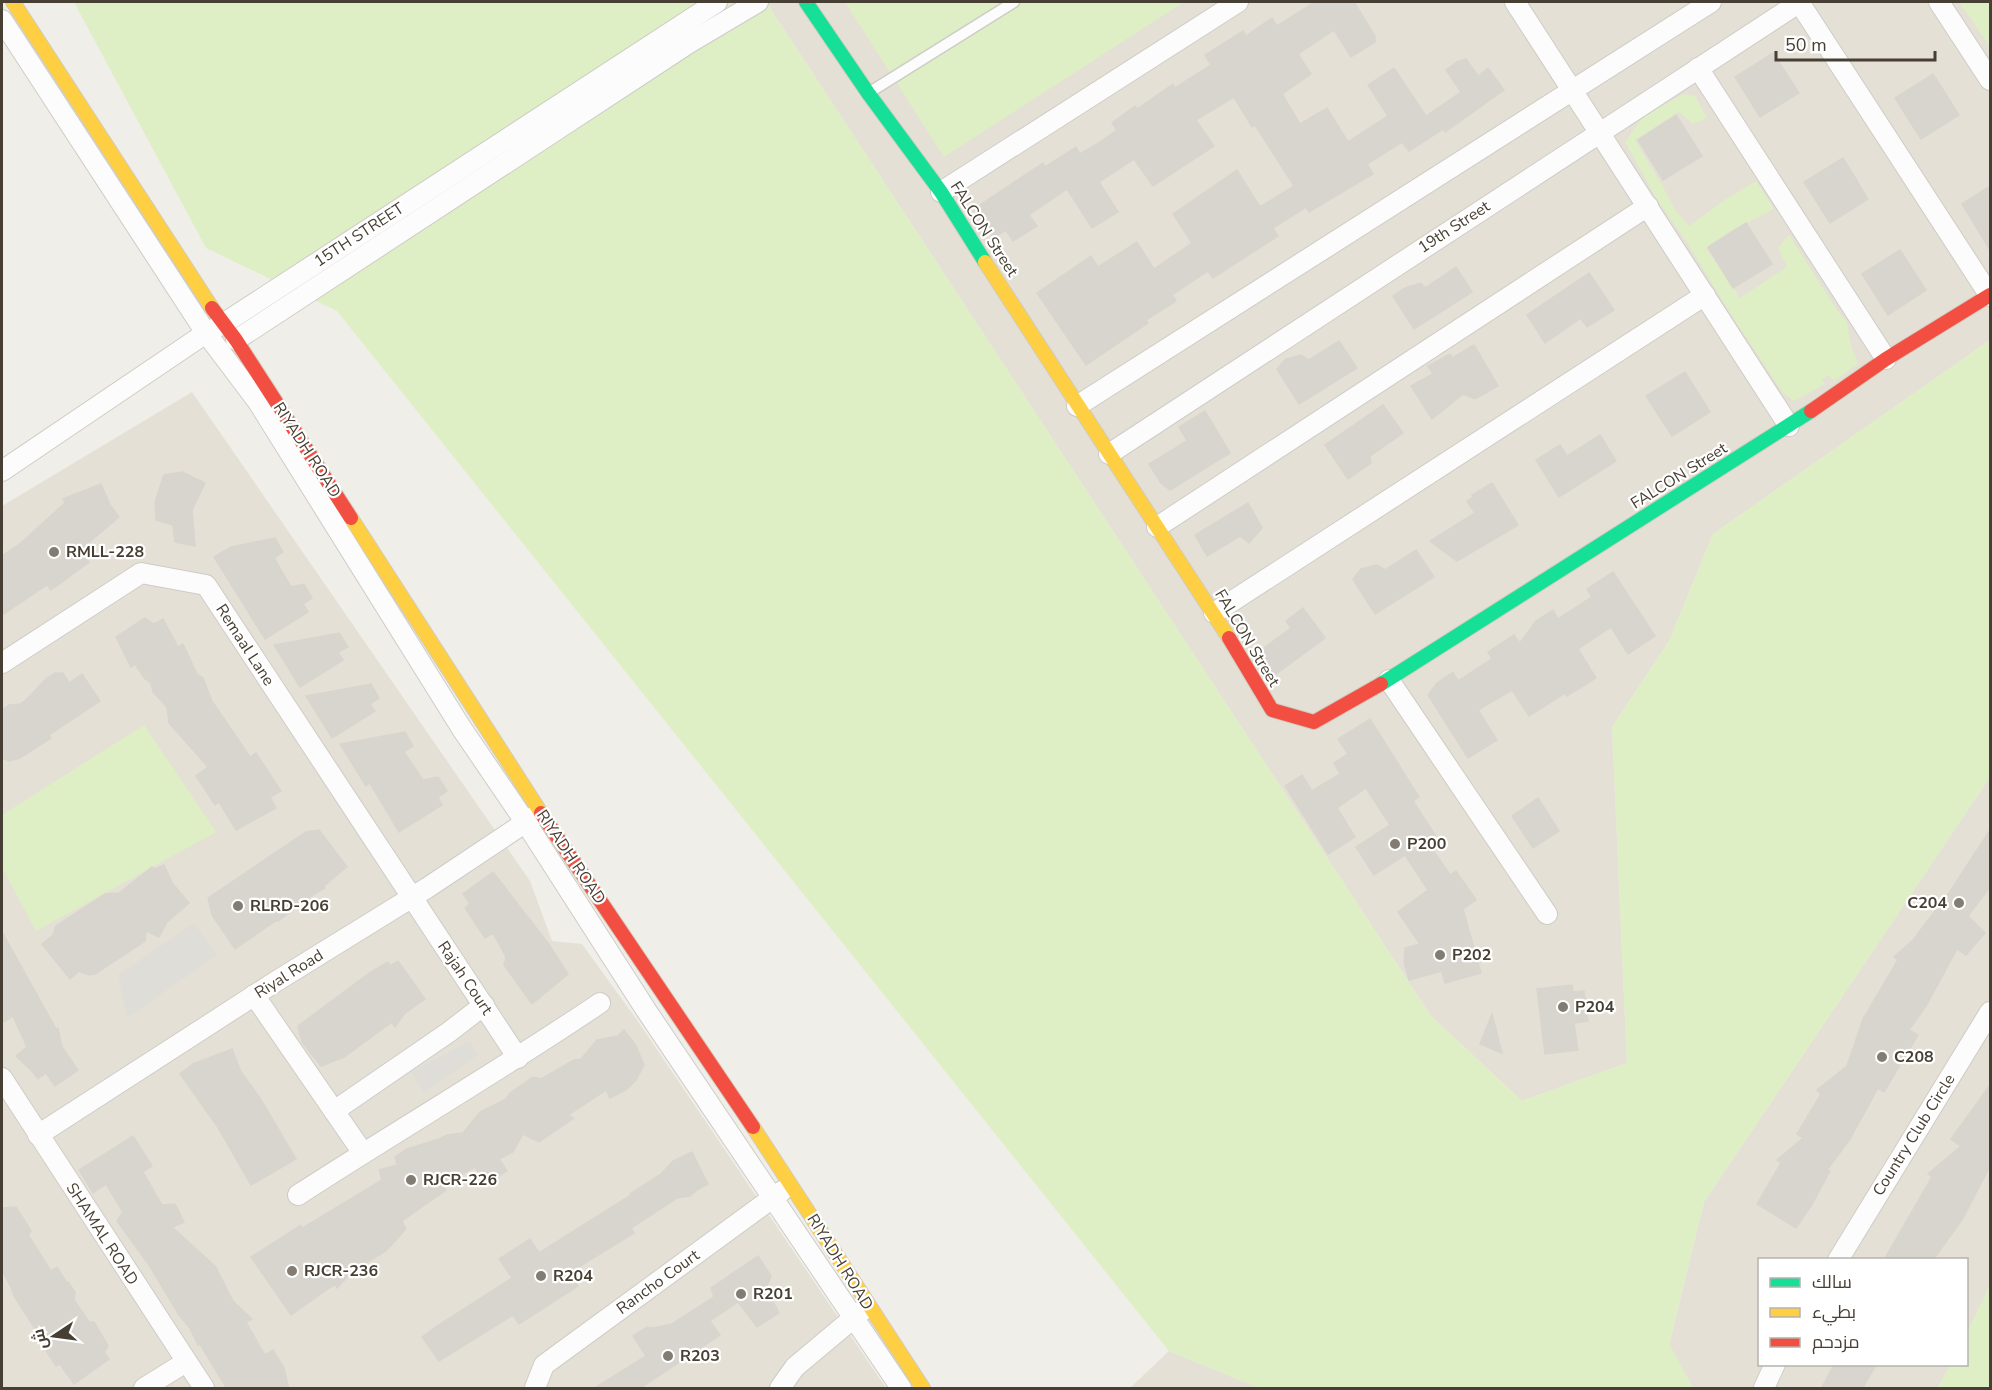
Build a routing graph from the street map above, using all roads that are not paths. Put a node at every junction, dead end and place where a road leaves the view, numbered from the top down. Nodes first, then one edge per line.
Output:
1 (13, 2) edge
2 (717, 2) edge
3 (758, 2) edge
4 (806, 2) edge
5 (1014, 2) edge
6 (1238, 2) edge
7 (1515, 2) edge
8 (1711, 2) edge
9 (1800, 2) edge
10 (1939, 2) edge
11 (2, 20) edge
12 (1698, 68) junction
13 (1989, 76) edge
14 (1571, 89) junction
15 (868, 93) junction
16 (1599, 132) junction
17 (941, 192) junction
18 (1647, 206) junction
19 (1705, 295) junction
20 (1990, 296) edge
21 (214, 328) junction
22 (236, 340) junction
23 (1886, 359) junction
24 (1077, 406) junction
25 (1789, 426) junction
26 (1109, 454) junction
27 (2, 471) edge
28 (1158, 527) junction
29 (1214, 613) junction
30 (2, 663) edge
31 (1389, 680) junction
32 (533, 817) junction
33 (412, 898) junction
34 (1547, 914) dead end
35 (254, 995) junction
36 (600, 1003) dead end
37 (484, 1005) junction
38 (1990, 1012) edge
39 (518, 1058) junction
40 (2, 1078) edge
41 (334, 1111) junction
42 (38, 1136) junction
43 (363, 1153) junction
44 (792, 1184) junction
45 (298, 1195) dead end
46 (772, 1199) junction
47 (1839, 1258) edge
48 (868, 1306) junction
49 (852, 1318) junction
50 (186, 1362) junction
51 (1775, 1366) edge
52 (144, 1389) edge
53 (204, 1389) edge
54 (535, 1389) edge
55 (780, 1389) edge
56 (900, 1389) edge
57 (923, 1389) edge
58 (1764, 1389) edge

1 - 21 street
2 - 21 street, 15TH STREET
3 - 22 street
4 - 15 street, FALCON Street
5 - 15 lane
6 - 17 street
7 - 14 street
8 - 14 street
9 - 12 street, 19th Street
9 - 20 street
10 - 13 street
11 - 21 street
12 - 16 street, 19th Street
12 - 23 street
14 - 16 street
14 - 24 street
15 - 17 street, FALCON Street
16 - 18 street
16 - 26 street, 19th Street
17 - 24 street, FALCON Street
18 - 19 street
18 - 28 street
19 - 25 street
19 - 29 street
20 - 23 street, FALCON Street
21 - 22 street, RIYADH ROAD
21 - 27 street, 15TH STREET
21 - 32 street, RIYADH ROAD
22 - 32 street, RIYADH ROAD
23 - 25 street, FALCON Street
24 - 26 street, FALCON Street
25 - 31 street, FALCON Street
26 - 28 street, FALCON Street
28 - 29 street, FALCON Street
29 - 31 street, FALCON Street
30 - 33 street, Remaal Lane
31 - 34 street
32 - 33 street, Riyal Road
32 - 44 street, RIYADH ROAD
32 - 46 street, RIYADH ROAD
33 - 35 street, Riyal Road
33 - 37 street, Rajah Court
35 - 41 street
35 - 42 street, Riyal Road
36 - 39 street
37 - 39 street, Rajah Court
37 - 41 street
38 - 47 street, Country Club Circle
39 - 43 street
40 - 42 street, SHAMAL ROAD
41 - 43 street
42 - 50 street, SHAMAL ROAD
43 - 45 street
44 - 46 street, Rancho Court
44 - 48 street, RIYADH ROAD
46 - 49 street, RIYADH ROAD
46 - 54 street, Rancho Court
48 - 49 street
48 - 57 street, RIYADH ROAD
49 - 55 street
49 - 56 street, RIYADH ROAD
50 - 52 street
50 - 53 street, SHAMAL ROAD
51 - 58 street

